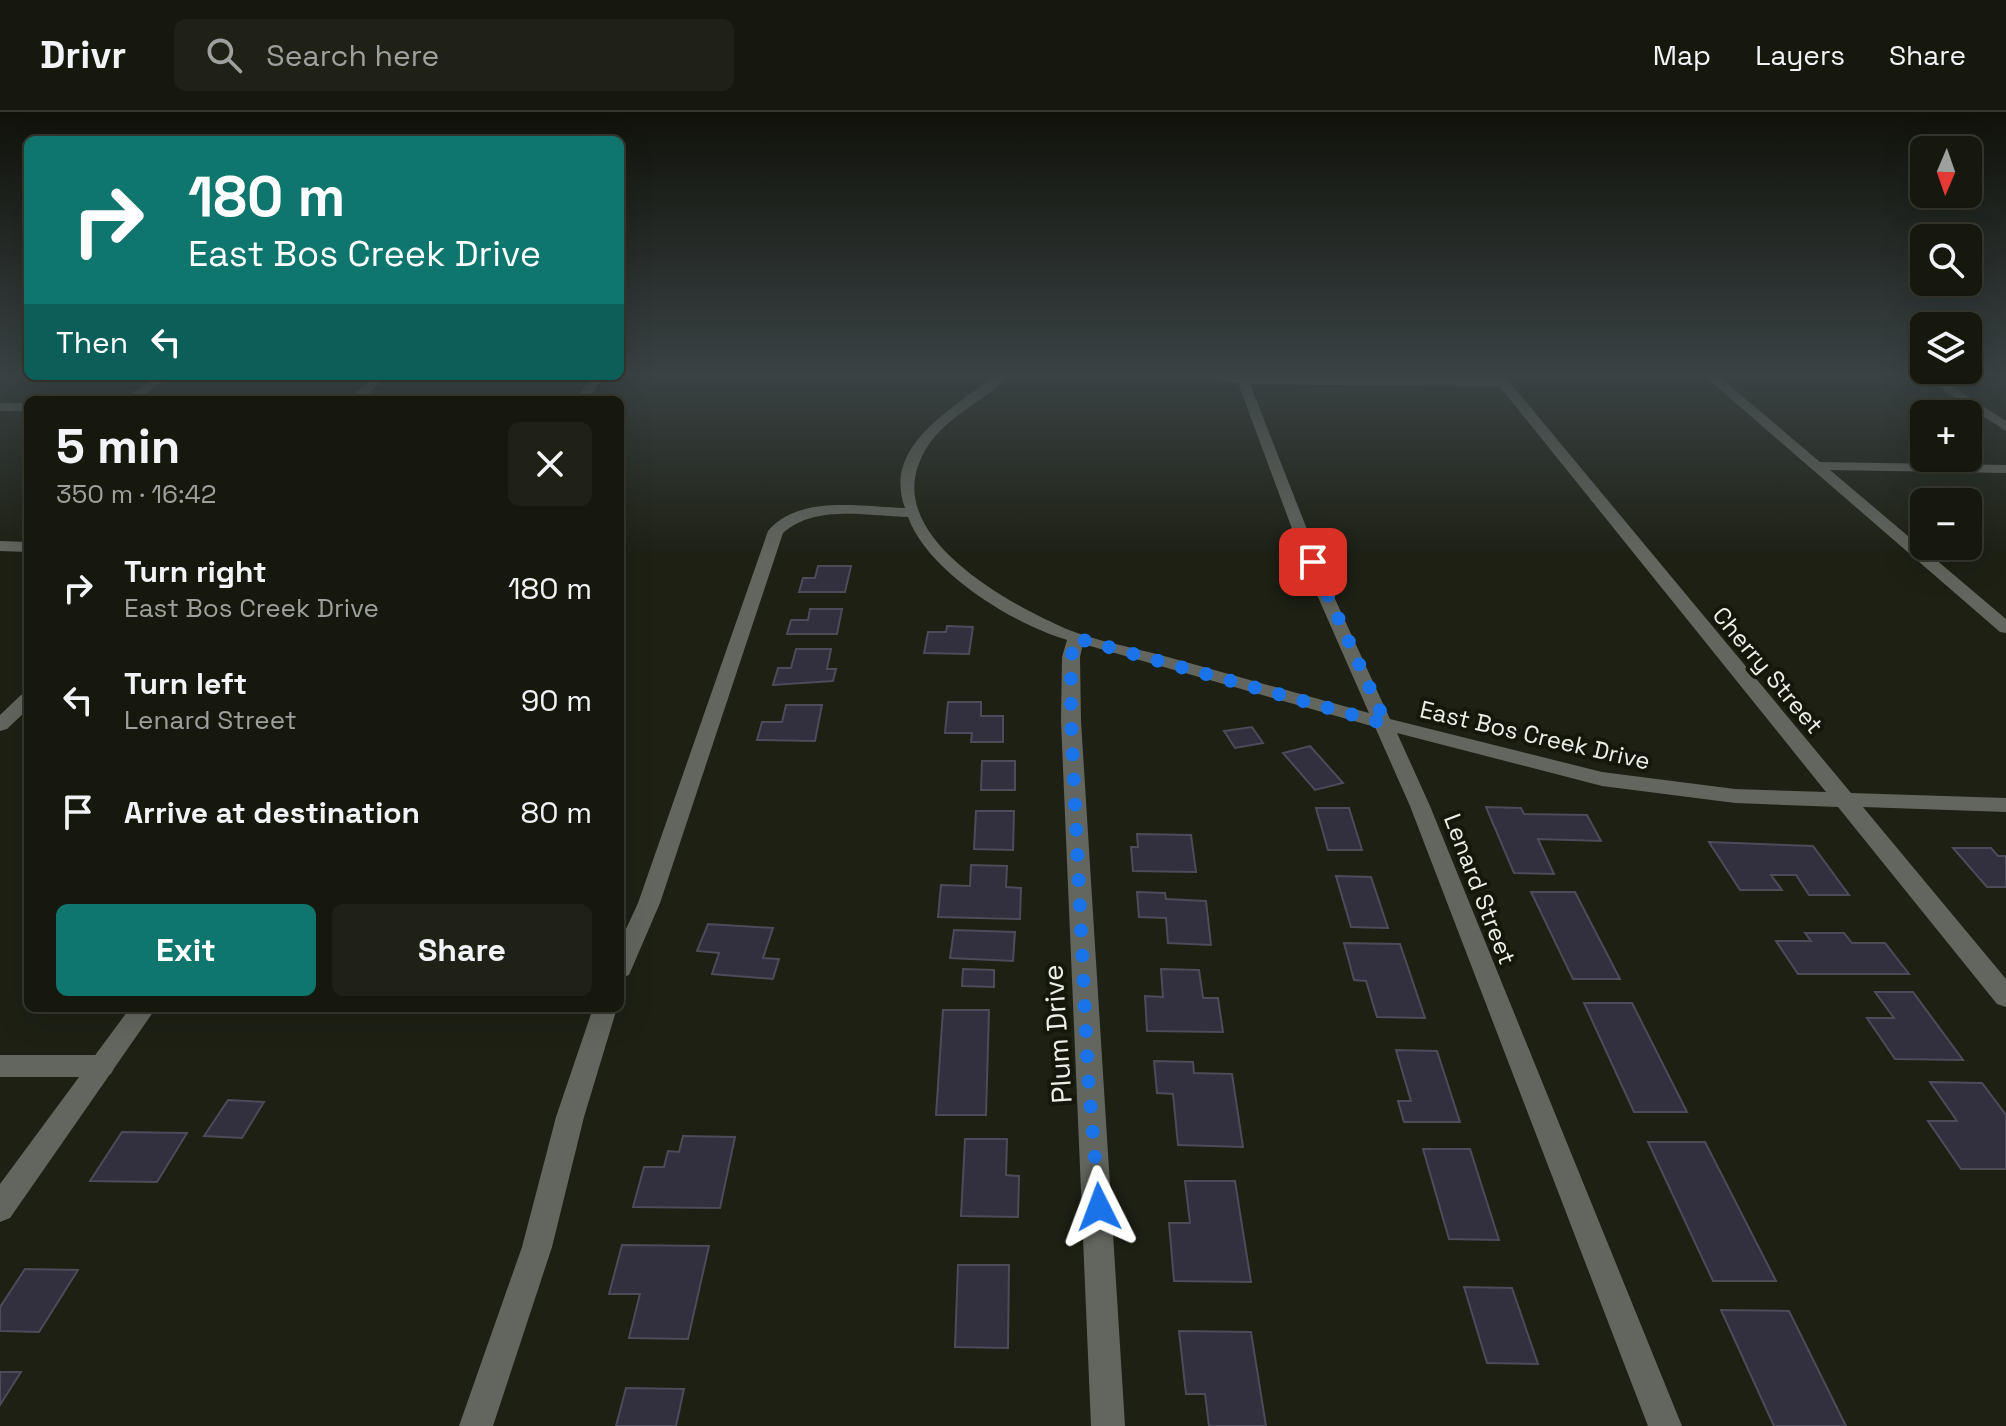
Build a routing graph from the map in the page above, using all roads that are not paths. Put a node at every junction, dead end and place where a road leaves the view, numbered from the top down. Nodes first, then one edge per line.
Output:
1 (928, 434) edge
2 (1264, 434) edge
3 (1544, 434) edge
4 (1779, 434) edge
5 (1816, 466) junction
6 (2006, 469) edge
7 (913, 513) junction
8 (0, 546) edge
9 (24, 547) edge
10 (2006, 628) edge
11 (1076, 638) junction
12 (24, 703) edge
13 (1386, 724) junction
14 (0, 725) edge
15 (1845, 800) junction
16 (2006, 805) edge
17 (624, 959) edge
18 (2006, 997) edge
19 (141, 1012) edge
20 (604, 1012) edge
21 (0, 1066) edge
22 (102, 1066) junction
23 (0, 1208) edge
24 (476, 1426) edge
25 (1108, 1426) edge
26 (1665, 1426) edge

1 - 7 street, East Bos Creek Drive
2 - 13 street, Lenard Street
3 - 15 street, Cherry Street
4 - 5 street
5 - 6 street
5 - 10 street
7 - 11 street, East Bos Creek Drive
7 - 17 street
8 - 9 street
11 - 13 street, East Bos Creek Drive
11 - 25 street, Plum Drive
12 - 14 street
13 - 15 street, East Bos Creek Drive
13 - 26 street, Lenard Street
15 - 16 street, East Bos Creek Drive
15 - 18 street, Cherry Street
19 - 22 street
20 - 24 street
21 - 22 street
22 - 23 street

